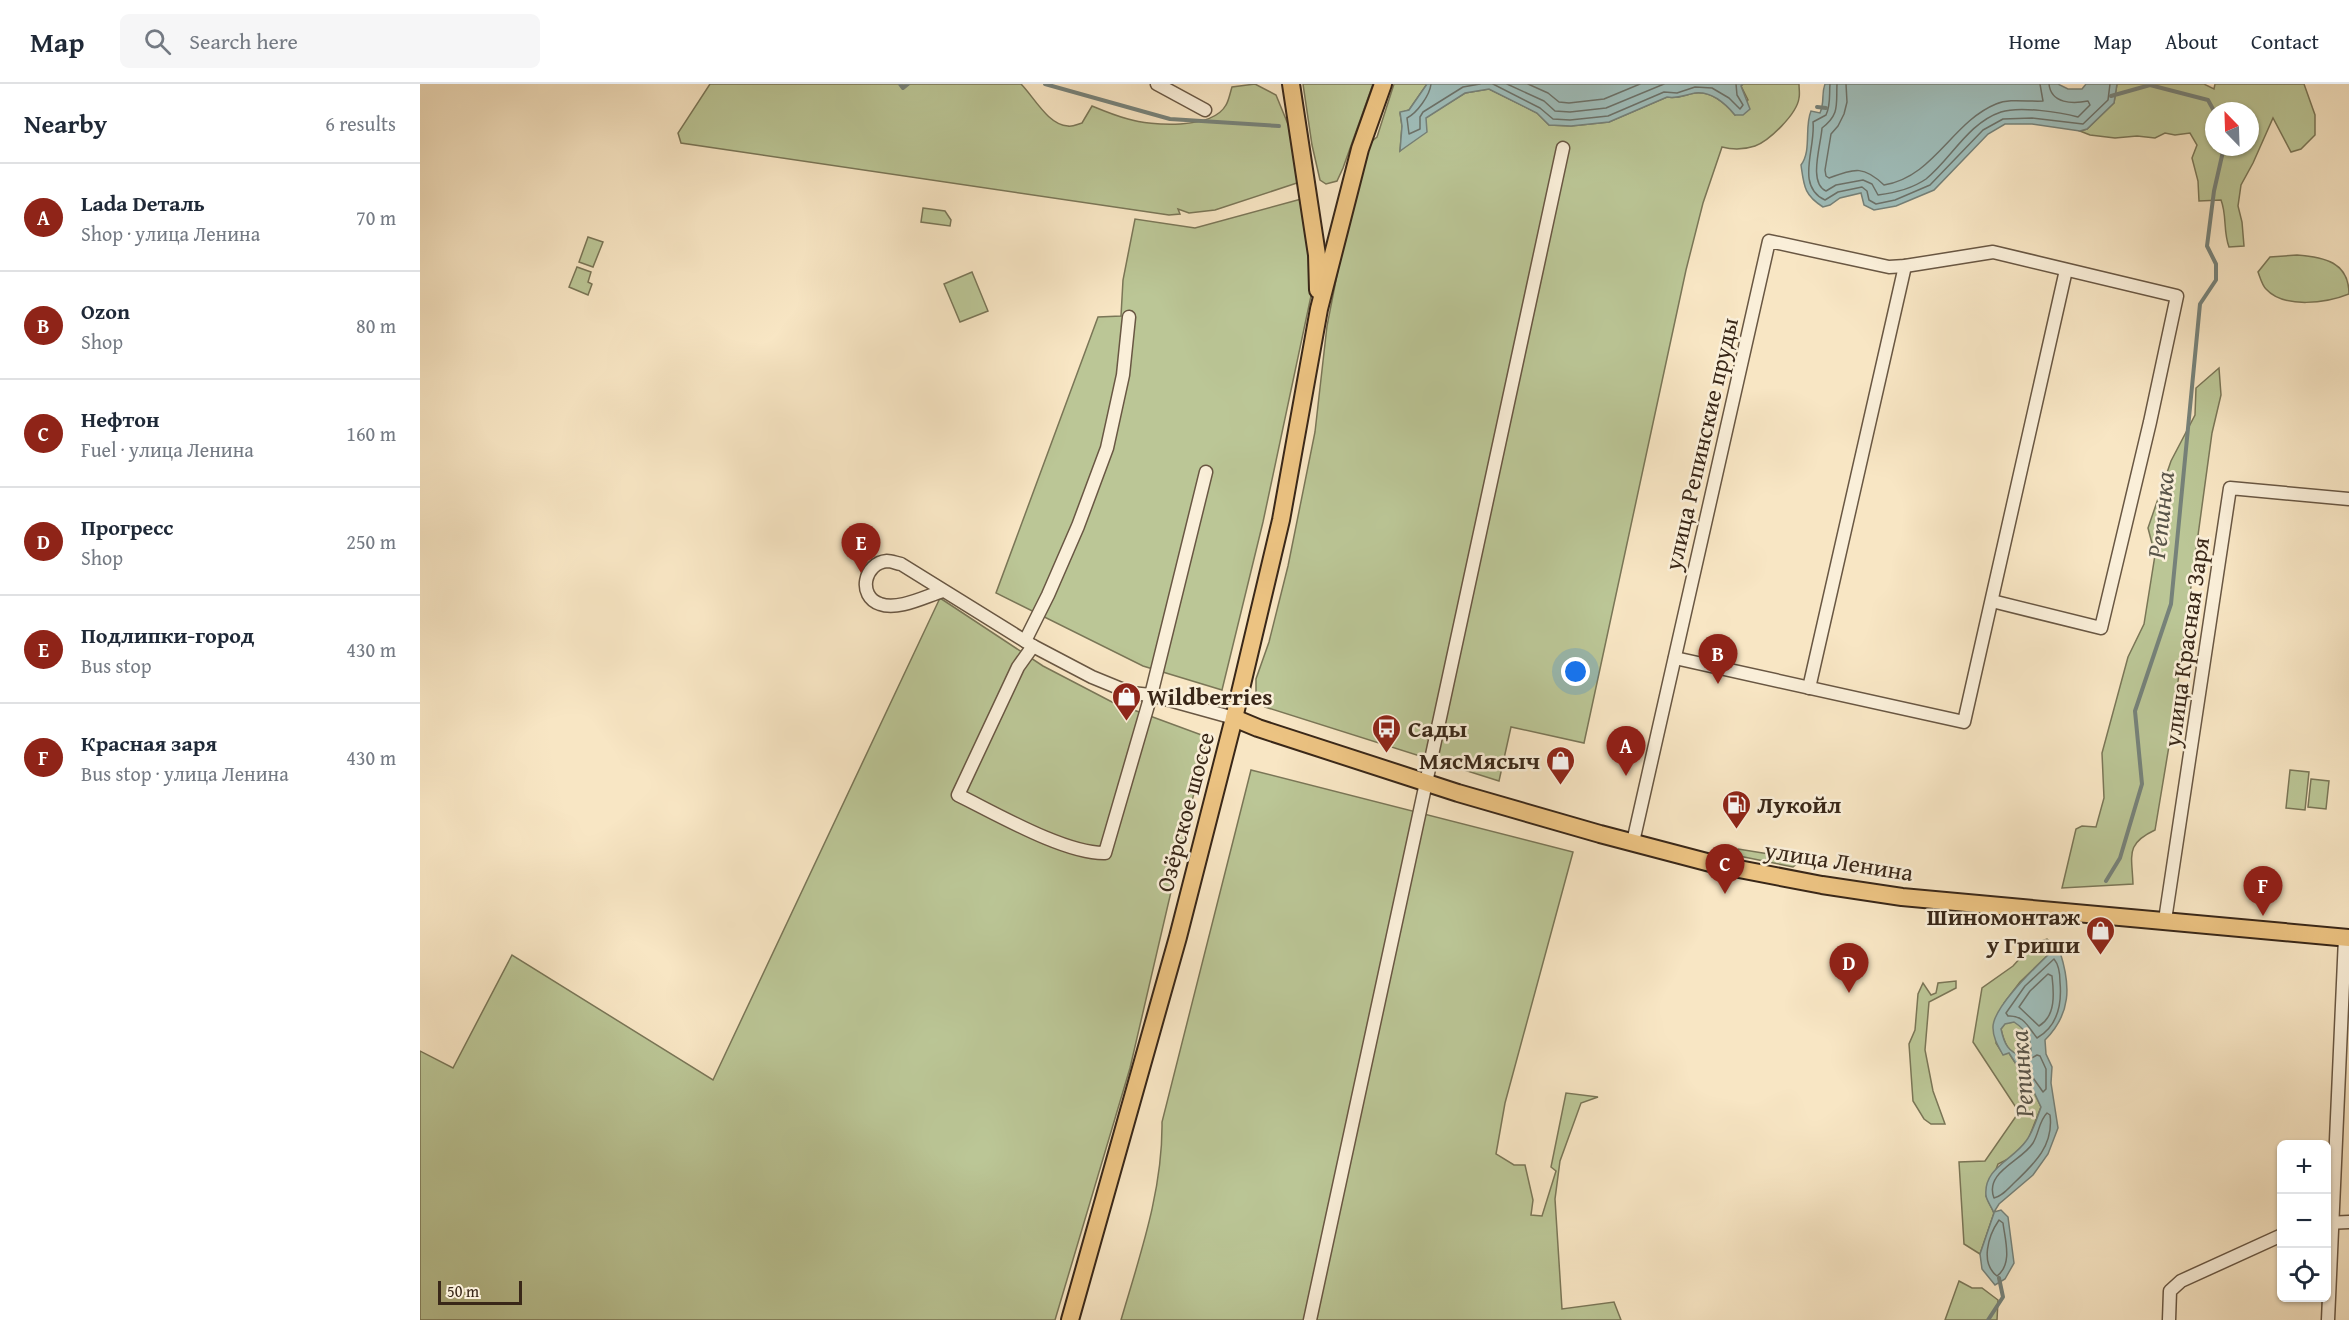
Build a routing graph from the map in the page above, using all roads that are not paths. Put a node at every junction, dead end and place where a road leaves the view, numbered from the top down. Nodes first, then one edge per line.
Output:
1 (1157, 84) edge
2 (1291, 84) edge
3 (1383, 84) edge
4 (1205, 110) dead end
5 (1563, 148) dead end
6 (1905, 266) junction
7 (2066, 270) junction
8 (1319, 309) junction
9 (1129, 317) dead end
10 (1206, 472) dead end
11 (2349, 499) edge
12 (943, 591) junction
13 (1992, 601) junction
14 (1029, 643) junction
15 (1675, 658) junction
16 (1809, 688) junction
17 (1151, 695) junction
18 (1234, 718) junction
19 (1426, 783) junction
20 (1633, 842) junction
21 (2165, 920) junction
22 (2347, 938) edge
23 (2331, 1194) edge
24 (2331, 1222) edge
25 (2349, 1222) edge
26 (2277, 1237) edge
27 (2329, 1248) edge
28 (1070, 1320) edge
29 (1310, 1320) edge
30 (2169, 1320) edge
31 (2328, 1320) edge

1 - 4 street
2 - 8 main road
3 - 8 main road
5 - 19 street
6 - 7 street, улица Репинские пруды
6 - 15 street, улица Репинские пруды
6 - 16 street
7 - 13 street
7 - 13 street, улица Репинские пруды
8 - 18 main road, Озёрское шоссе
9 - 14 street
10 - 17 street
11 - 21 street, улица Красная Заря
12 - 12 street
12 - 14 street
13 - 16 street
14 - 17 street
14 - 17 street
15 - 16 street
15 - 20 street
17 - 18 street
18 - 19 main road, улица Ленина
18 - 28 main road, Озёрское шоссе
19 - 20 main road, улица Ленина
19 - 29 street
20 - 21 main road, улица Ленина
21 - 22 main road, улица Ленина
22 - 23 street
24 - 25 street
26 - 30 street
27 - 31 street

